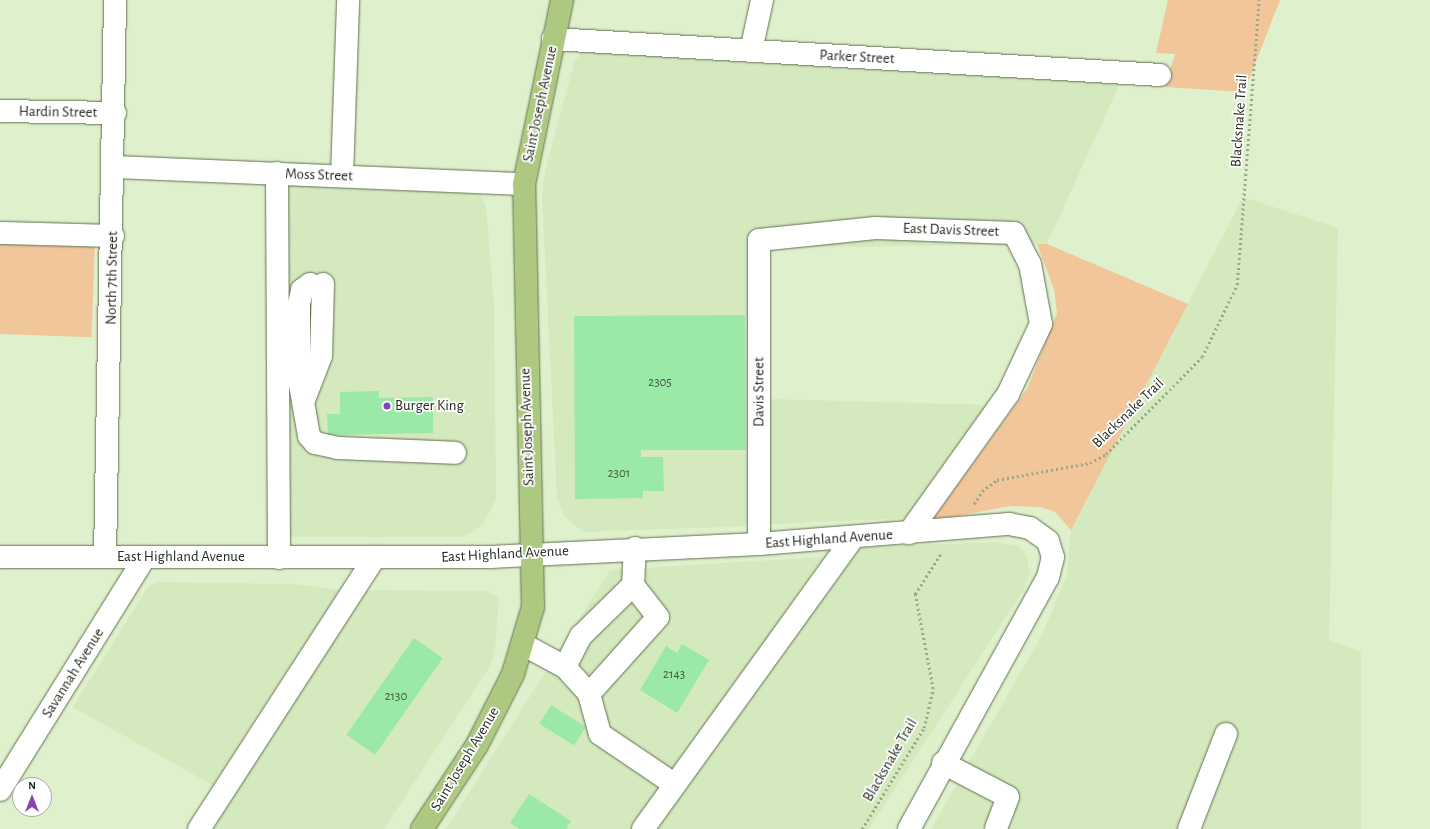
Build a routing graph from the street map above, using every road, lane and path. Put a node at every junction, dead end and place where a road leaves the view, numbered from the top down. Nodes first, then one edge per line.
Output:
1 (115, 0) edge
2 (348, 0) edge
3 (562, 0) edge
4 (762, 0) edge
5 (1258, 0) edge
6 (553, 39) junction
7 (751, 50) junction
8 (1160, 75) dead end
9 (0, 111) edge
10 (115, 113) junction
11 (114, 167) junction
12 (277, 173) junction
13 (342, 176) junction
14 (524, 184) junction
15 (0, 233) edge
16 (113, 236) junction
17 (759, 240) joint
18 (317, 284) dead end
19 (455, 453) dead end
20 (957, 530) junction
21 (908, 533) junction
22 (853, 538) junction
23 (759, 544) junction
24 (636, 548) junction
25 (531, 554) junction
26 (0, 556) edge
27 (105, 556) junction
28 (145, 557) junction
29 (374, 557) junction
30 (279, 558) junction
31 (633, 585) junction
32 (524, 644) junction
33 (565, 667) junction
34 (589, 694) junction
35 (1226, 734) dead end
36 (943, 762) junction
37 (674, 784) junction
38 (0, 790) edge
39 (199, 829) edge
40 (422, 829) edge
41 (643, 829) edge
42 (862, 829) edge
43 (909, 829) edge
44 (996, 829) edge
45 (1189, 829) edge

1 - 10 street, North 7th Street
2 - 13 street
3 - 6 main road, Saint Joseph Avenue
4 - 7 street
5 - 20 path, Blacksnake Trail
6 - 7 street, Parker Street
6 - 14 main road, Saint Joseph Avenue
7 - 8 street, Parker Street
9 - 10 street, Hardin Street
10 - 11 street, North 7th Street
11 - 12 street, Moss Street
11 - 16 street, North 7th Street
12 - 13 street, Moss Street
12 - 30 street
13 - 14 street, Moss Street
14 - 25 main road, Saint Joseph Avenue
15 - 16 street
16 - 27 street, North 7th Street
17 - 21 street, East Davis Street
17 - 23 street, Davis Street
18 - 19 street
20 - 21 street, East Highland Avenue
20 - 36 street, East Highland Avenue
20 - 42 path, Blacksnake Trail
21 - 22 street, East Highland Avenue
22 - 23 street, East Highland Avenue
22 - 37 street
23 - 24 street, East Highland Avenue
24 - 25 street, East Highland Avenue
24 - 31 street
25 - 29 street, East Highland Avenue
25 - 32 main road, Saint Joseph Avenue
26 - 27 street, East Highland Avenue
27 - 28 street, East Highland Avenue
28 - 30 street, East Highland Avenue
28 - 38 street, Savannah Avenue
29 - 30 street, East Highland Avenue
29 - 39 street
31 - 33 street
31 - 34 street
32 - 33 street
32 - 40 main road, Saint Joseph Avenue
33 - 34 street
34 - 37 street
35 - 45 street
36 - 43 street, East Highland Avenue
36 - 44 street
37 - 41 street

